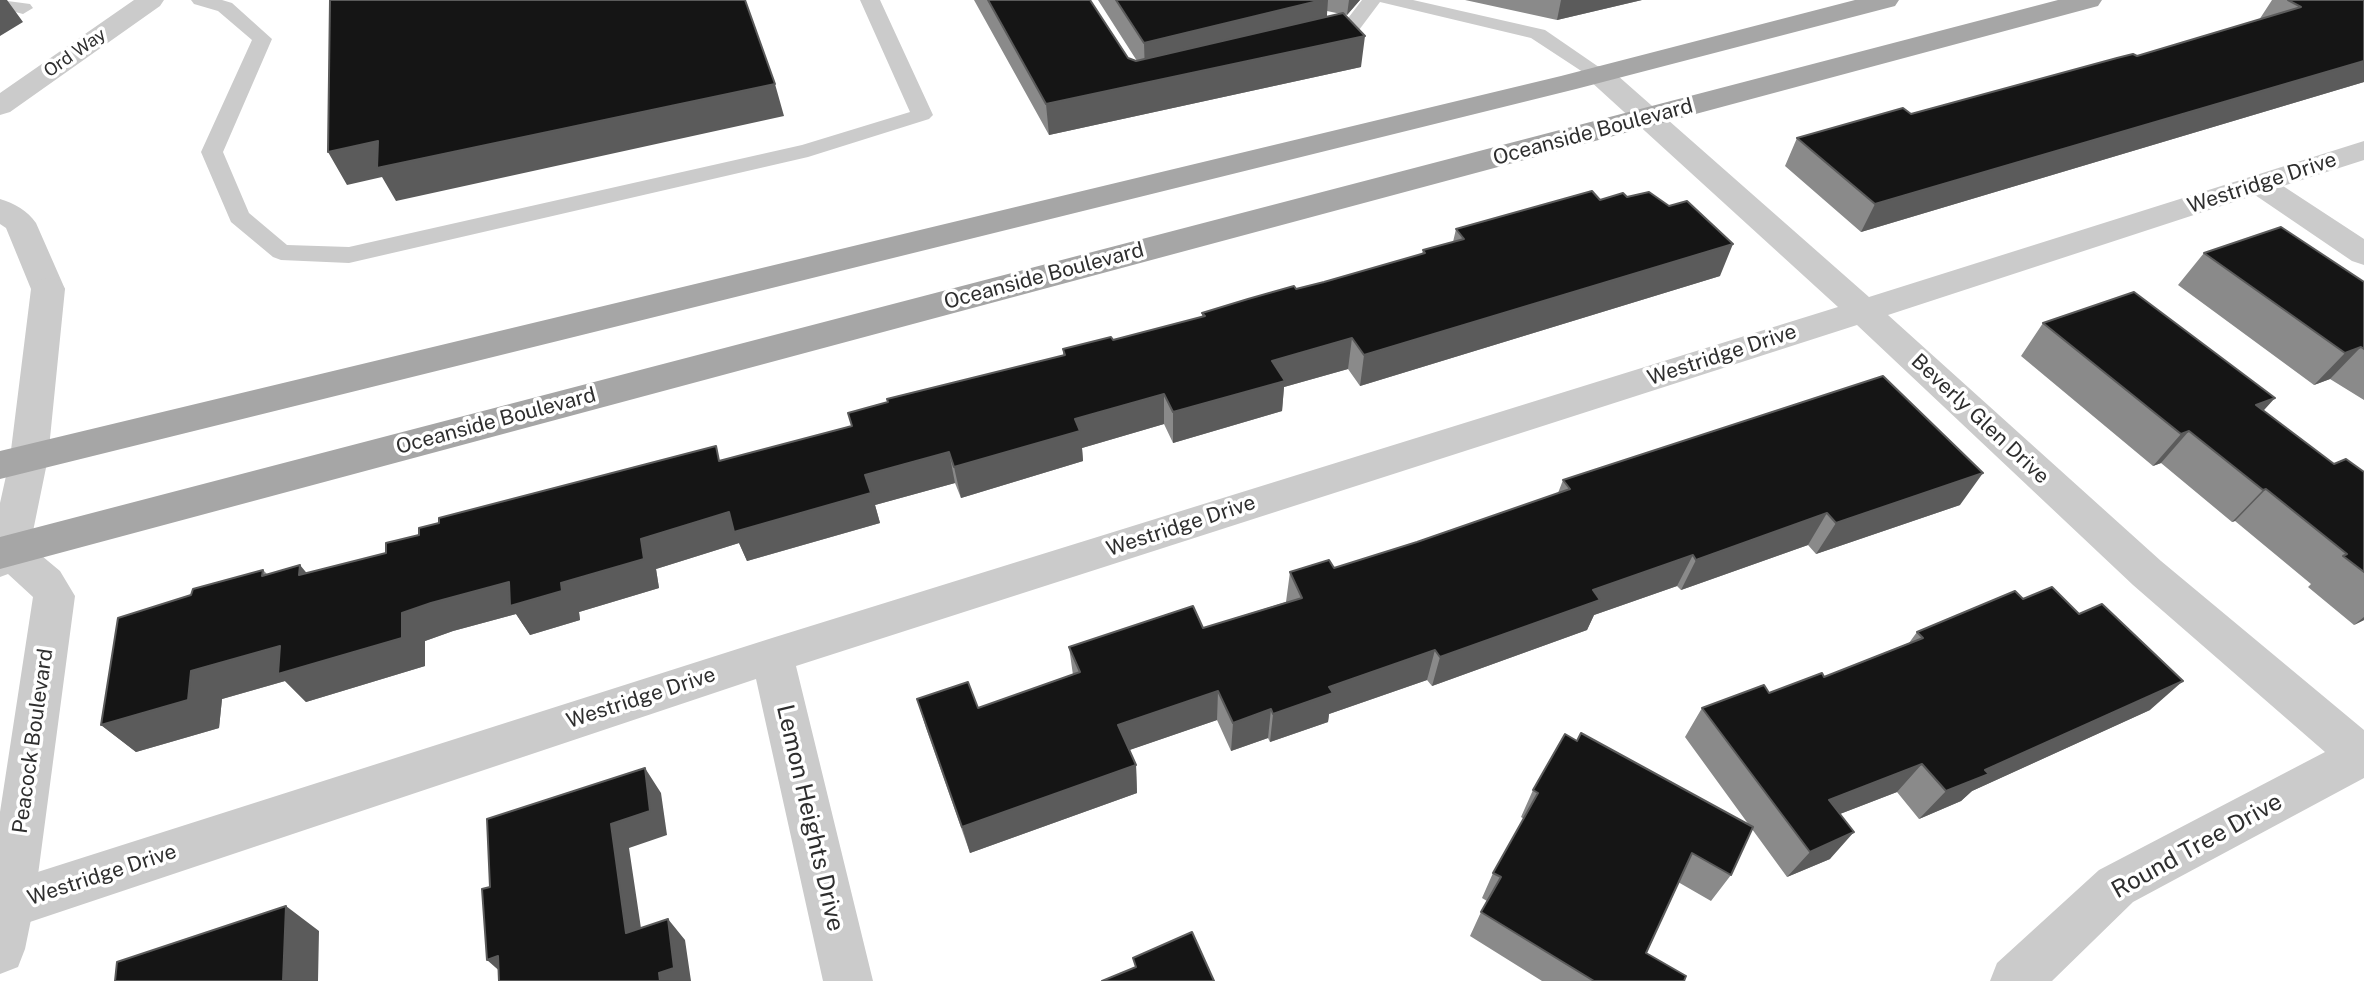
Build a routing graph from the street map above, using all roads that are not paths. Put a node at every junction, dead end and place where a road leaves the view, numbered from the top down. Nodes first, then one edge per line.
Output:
1 (150, 0) edge
2 (201, 0) edge
3 (870, 0) edge
4 (1372, 0) edge
5 (1388, 0) edge
6 (1886, 0) edge
7 (2089, 0) edge
8 (0, 2) edge
9 (23, 8) dead end
10 (1326, 19) edge
11 (1353, 25) junction
12 (1307, 43) edge
13 (1599, 74) junction
14 (0, 106) edge
15 (1647, 117) junction
16 (2364, 150) edge
17 (2259, 184) junction
18 (0, 209) edge
19 (2364, 254) edge
20 (1863, 311) junction
21 (14, 462) edge
22 (3, 555) edge
23 (772, 656) junction
24 (2362, 757) edge
25 (5, 906) edge
26 (0, 949) edge
27 (849, 981) edge
28 (2015, 981) edge

1 - 14 street, Ord Way
2 - 3 lane
4 - 11 lane
5 - 13 lane
6 - 13 main road
7 - 15 main road, Oceanside Boulevard
8 - 9 lane
10 - 11 lane
11 - 12 lane
13 - 15 street, Beverly Glen Drive
13 - 21 main road
15 - 20 street, Beverly Glen Drive
15 - 22 main road, Oceanside Boulevard
16 - 17 street, Westridge Drive
17 - 19 street
17 - 20 street, Westridge Drive
18 - 21 street
20 - 23 street, Westridge Drive
20 - 24 street, Beverly Glen Drive
21 - 22 street
22 - 25 street, Peacock Boulevard
23 - 25 street, Westridge Drive
23 - 27 street, Lemon Heights Drive
24 - 28 street, Round Tree Drive
25 - 26 street, Peacock Boulevard

